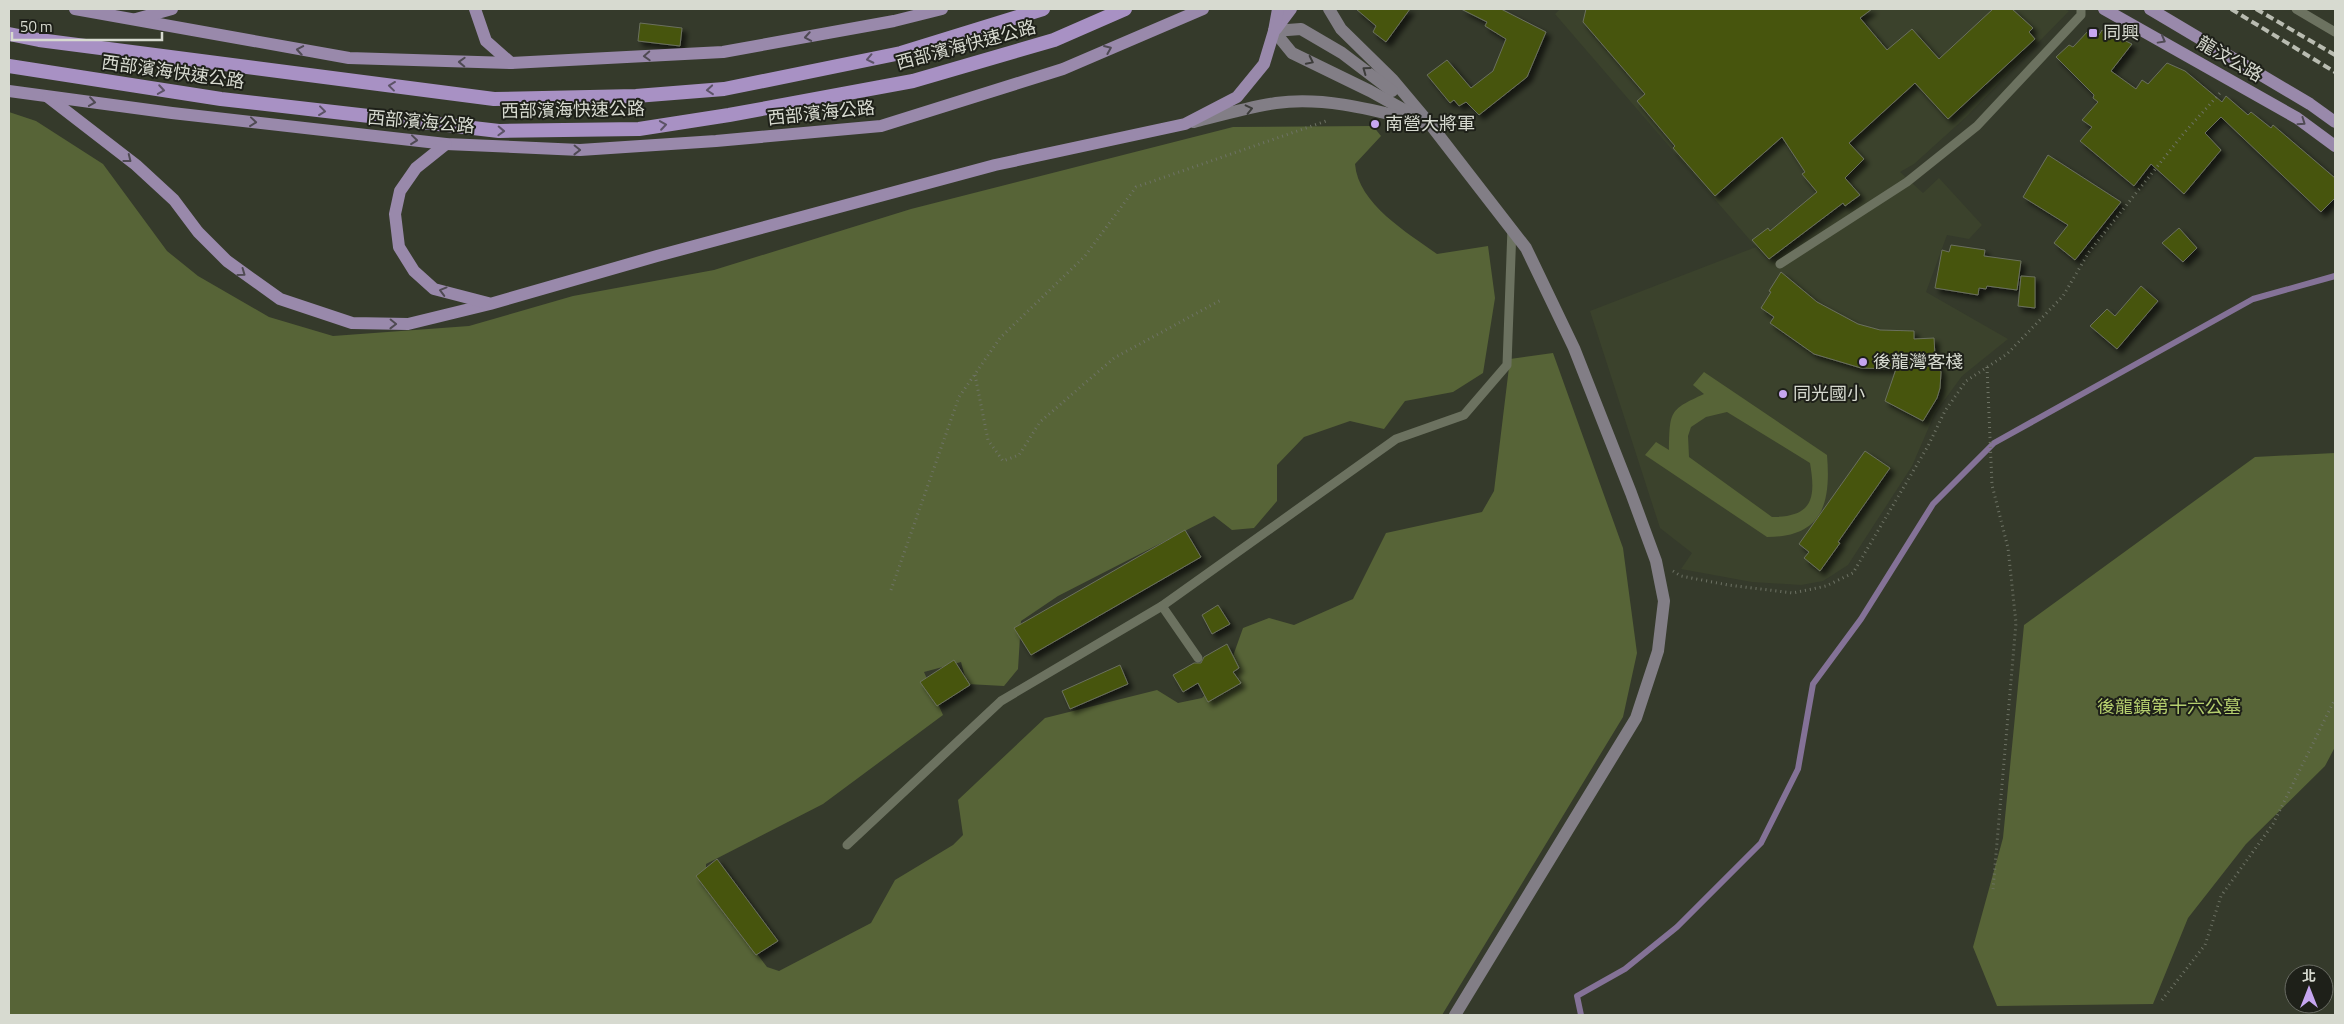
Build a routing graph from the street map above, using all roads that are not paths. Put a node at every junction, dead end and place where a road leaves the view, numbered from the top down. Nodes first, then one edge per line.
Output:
1 (75, 9) edge
2 (172, 9) edge
3 (475, 9) edge
4 (942, 9) edge
5 (1125, 9) edge
6 (1203, 9) edge
7 (1278, 9) edge
8 (1292, 9) edge
9 (1328, 9) edge
10 (2081, 9) edge
11 (2104, 9) edge
12 (2150, 9) edge
13 (2296, 9) edge
14 (1039, 10) edge
15 (132, 20) junction
16 (1274, 30) junction
17 (2335, 32) edge
18 (9, 34) edge
19 (511, 63) junction
20 (9, 66) edge
21 (9, 91) edge
22 (48, 96) junction
23 (2335, 122) edge
24 (1184, 124) junction
25 (1430, 124) junction
26 (446, 144) junction
27 (2335, 146) edge
28 (1512, 228) junction
29 (1780, 264) dead end
30 (490, 304) junction
31 (1162, 606) junction
32 (1198, 658) dead end
33 (847, 845) dead end
34 (1455, 1015) edge

1 - 15 main road
2 - 15 main road
3 - 19 main road
4 -> 19 main road
20 -> 5 highway, 西部濱海快速公路
26 -> 6 main road, 西部濱海公路
7 - 16 main road
8 - 16 main road
9 - 25 main road
10 - 29 lane
11 -> 27 main road, 龍汶公路
12 - 23 main road, 龍汶公路
13 - 17 lane
14 -> 18 highway, 西部濱海快速公路
19 -> 15 main road
16 - 24 main road
16 -> 25 main road
25 -> 16 main road
21 - 22 main road, 西部濱海公路
22 -> 26 main road, 西部濱海公路
22 -> 30 main road
24 -> 25 main road
24 - 30 main road
25 - 28 main road
30 -> 26 main road
28 - 31 lane
28 - 34 main road
31 - 32 lane
31 - 33 lane

